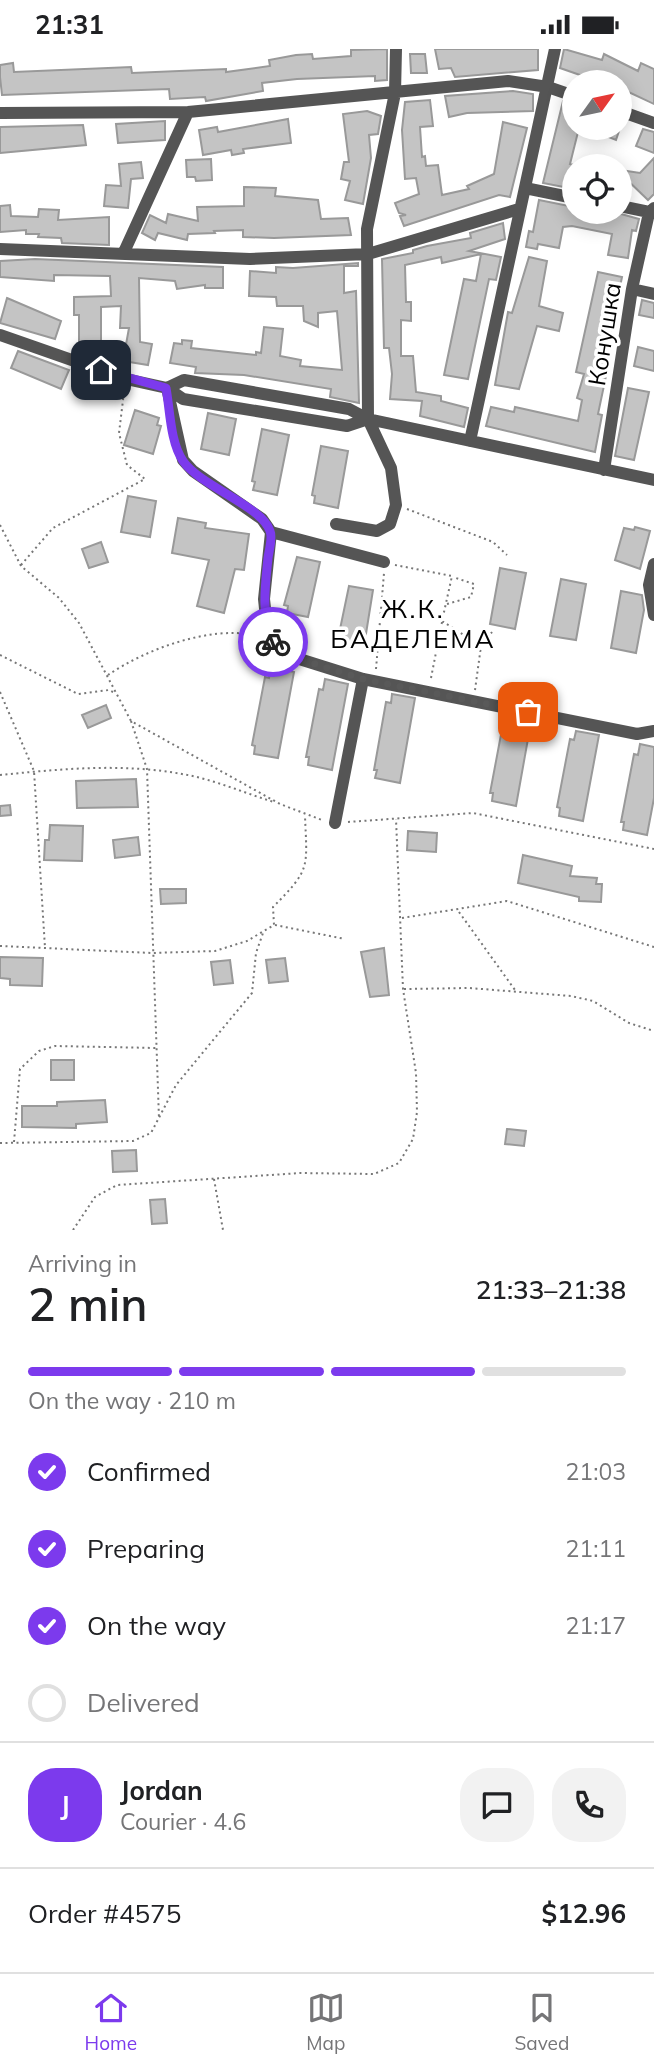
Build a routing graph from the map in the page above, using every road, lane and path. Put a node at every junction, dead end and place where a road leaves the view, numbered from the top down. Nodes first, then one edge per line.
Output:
1 (396, 49) edge
2 (555, 49) edge
3 (548, 87) junction
4 (562, 92) edge
5 (395, 93) junction
6 (188, 112) junction
7 (0, 113) edge
8 (632, 115) edge
9 (654, 123) edge
10 (525, 188) junction
11 (562, 196) edge
12 (632, 208) edge
13 (519, 209) junction
14 (652, 211) edge
15 (0, 249) edge
16 (124, 252) junction
17 (368, 254) junction
18 (632, 289) junction
19 (654, 294) edge
20 (0, 335) edge
21 (126, 379) junction
22 (166, 388) junction
23 (368, 419) junction
24 (470, 441) junction
25 (604, 470) junction
26 (654, 480) edge
27 (396, 505) junction
28 (336, 524) dead end
29 (0, 525) edge
30 (271, 532) junction
31 (507, 555) dead end
32 (384, 562) junction
33 (654, 564) edge
34 (21, 566) junction
35 (452, 576) junction
36 (446, 604) junction
37 (654, 615) edge
38 (442, 621) junction
39 (492, 632) dead end
40 (481, 646) junction
41 (277, 652) junction
42 (0, 655) edge
43 (107, 675) junction
44 (369, 680) junction
45 (429, 691) junction
46 (0, 692) edge
47 (117, 694) junction
48 (474, 700) junction
49 (131, 720) junction
50 (654, 731) edge
51 (147, 769) junction
52 (34, 771) junction
53 (0, 775) edge
54 (280, 804) junction
55 (305, 815) junction
56 (396, 817) junction
57 (335, 823) junction
58 (654, 849) edge
59 (458, 911) junction
60 (400, 918) junction
61 (274, 925) junction
62 (263, 931) junction
63 (345, 939) dead end
64 (0, 946) edge
65 (654, 947) edge
66 (45, 949) junction
67 (152, 953) junction
68 (403, 989) junction
69 (516, 992) junction
70 (654, 1031) edge
71 (156, 1048) junction
72 (159, 1119) junction
73 (0, 1143) edge
74 (14, 1143) junction
75 (214, 1178) junction
76 (73, 1230) edge
77 (223, 1230) edge

1 - 5 street
2 - 3 street
3 - 4 street
3 - 5 street
3 - 10 street
5 - 6 street
5 - 17 street
6 - 7 street
6 - 16 street
8 - 9 street
10 - 11 street
10 - 13 street
12 - 14 street
13 - 17 street
13 - 24 street
14 - 18 street, Конушка
15 - 16 street
16 - 17 street
17 - 23 street
18 - 19 street
18 - 25 street, Конушка
20 - 21 street
21 - 22 street
21 - 34 path
22 - 23 street
22 - 23 street
22 - 30 street
23 - 24 street
23 - 27 street
24 - 25 street
25 - 26 street
27 - 28 street
27 - 31 path
29 - 34 path
30 - 32 street
30 - 41 street
32 - 35 path
32 - 44 path
33 - 37 street
34 - 43 path
35 - 36 path
35 - 36 path
36 - 38 path
38 - 40 path
38 - 45 path
39 - 40 path
40 - 48 path
41 - 43 path
41 - 44 street
42 - 47 path
43 - 47 path
44 - 45 street
44 - 57 street
45 - 48 street
46 - 52 path
47 - 49 path
48 - 50 street
49 - 51 path
49 - 54 path
51 - 52 path
51 - 54 path
51 - 67 path
52 - 53 path
52 - 66 path
54 - 55 path
55 - 57 path
55 - 61 path
56 - 57 path
56 - 58 path
56 - 60 path
59 - 60 path
59 - 65 path
59 - 69 path
60 - 68 path
61 - 62 path
61 - 63 path
62 - 67 path
62 - 72 path
64 - 66 path
66 - 67 path
67 - 71 path
68 - 69 path
68 - 75 path
69 - 70 path
71 - 72 path
71 - 74 path
72 - 74 path
73 - 74 path
75 - 76 path
75 - 77 path

